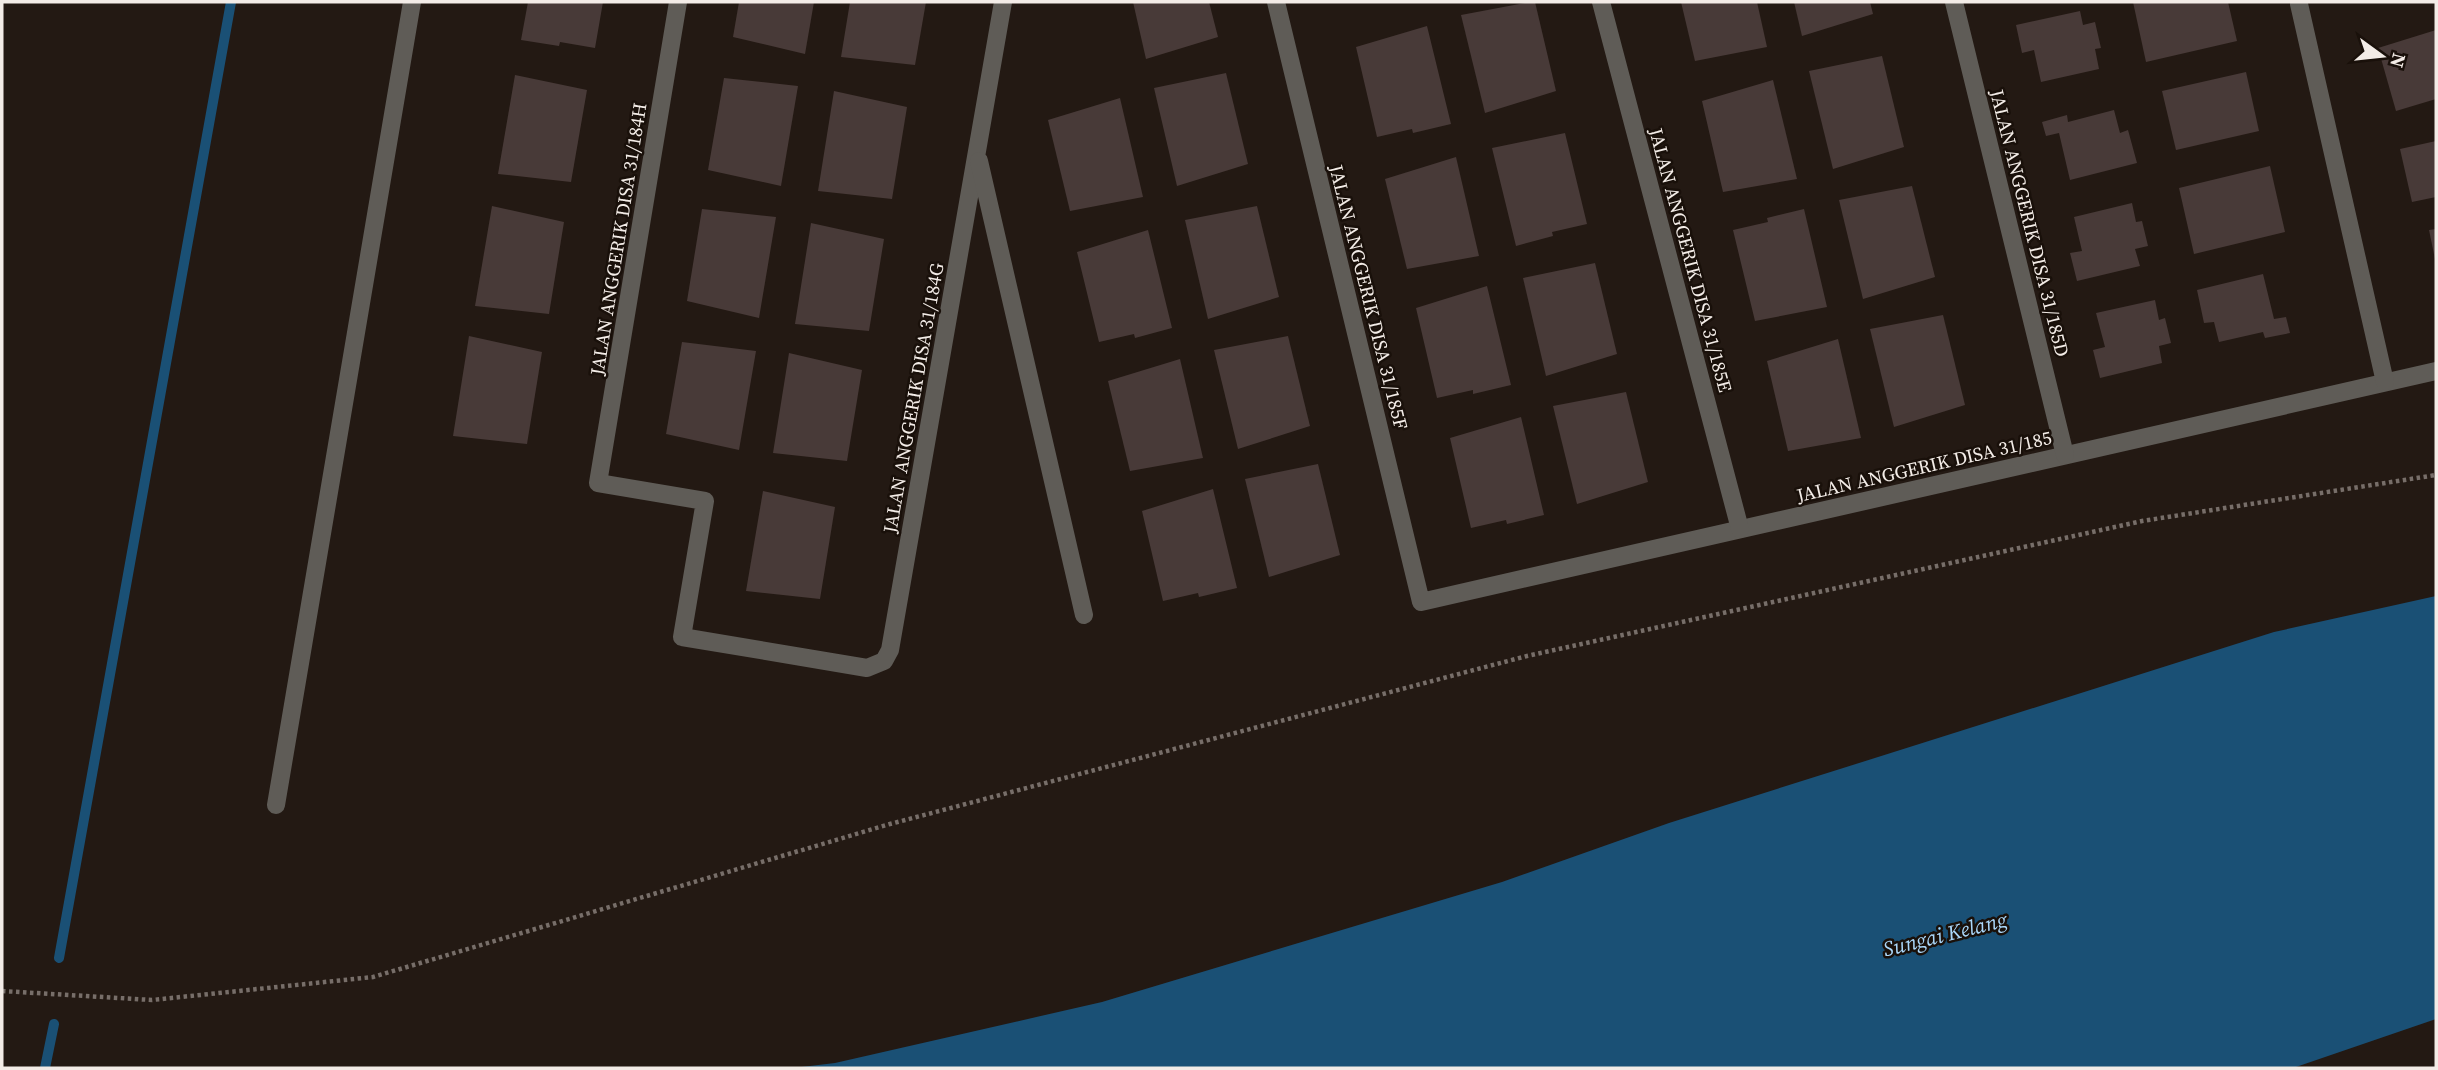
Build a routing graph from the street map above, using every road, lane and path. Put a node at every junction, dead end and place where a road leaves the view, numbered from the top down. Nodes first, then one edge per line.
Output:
1 (412, 2) edge
2 (678, 2) edge
3 (1003, 2) edge
4 (1276, 2) edge
5 (1601, 2) edge
6 (1954, 2) edge
7 (2299, 4) dead end
8 (977, 153) junction
9 (2436, 371) edge
10 (2385, 382) junction
11 (2065, 455) junction
12 (2436, 475) edge
13 (1740, 529) junction
14 (1421, 603) joint
15 (1084, 615) dead end
16 (890, 650) joint
17 (276, 805) dead end
18 (2, 991) edge

1 - 17 street
2 - 16 street, JALAN ANGGERIK DISA 31/184H
3 - 8 street, JALAN ANGGERIK DISA 31/184G
4 - 14 street, JALAN ANGGERIK DISA 31/185F
5 - 13 street, JALAN ANGGERIK DISA 31/185E
6 - 11 street, JALAN ANGGERIK DISA 31/185D
7 - 10 street
8 - 15 street, JALAN ANGGERIK DISA 31/184G
8 - 16 street, JALAN ANGGERIK DISA 31/184G
9 - 10 street, JALAN ANGGERIK DISA 31/185
10 - 11 street, JALAN ANGGERIK DISA 31/185
11 - 13 street, JALAN ANGGERIK DISA 31/185
12 - 18 path
13 - 14 street, JALAN ANGGERIK DISA 31/185

